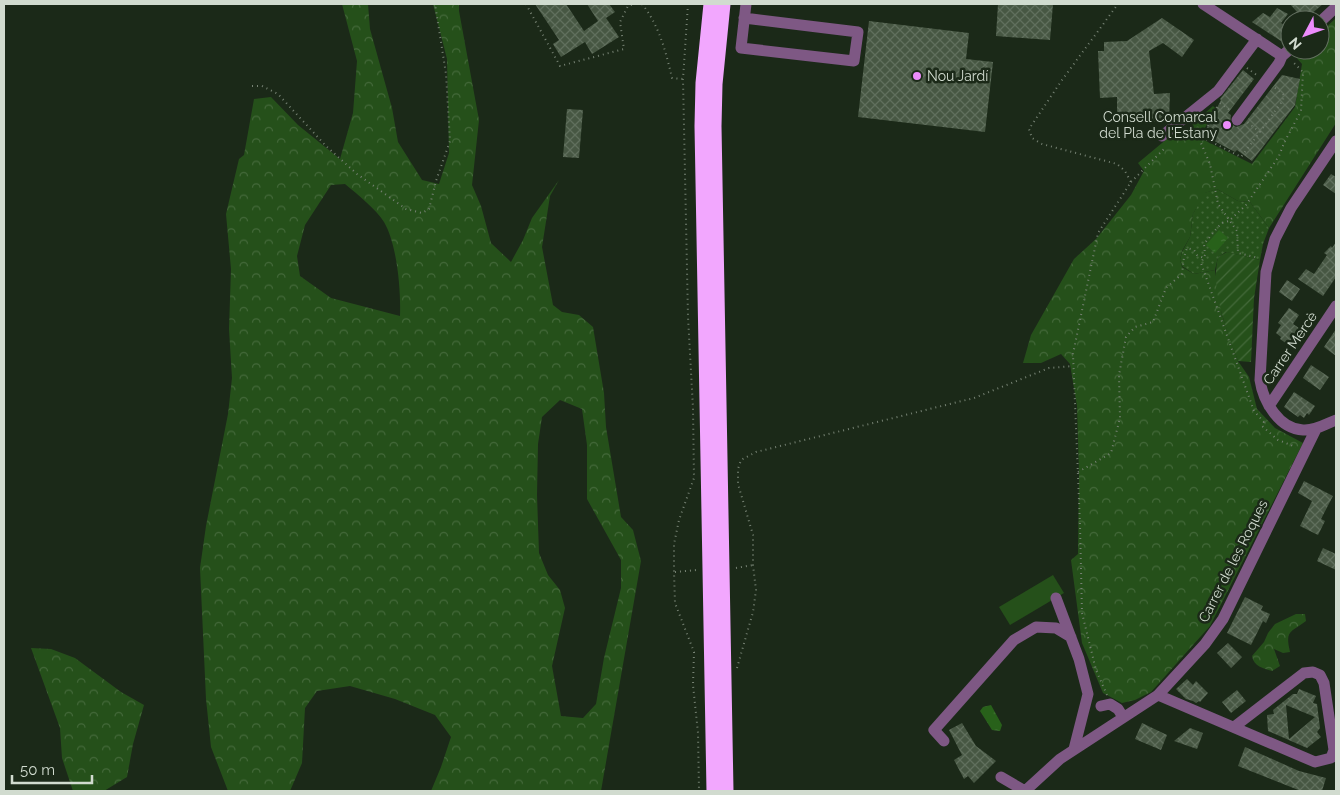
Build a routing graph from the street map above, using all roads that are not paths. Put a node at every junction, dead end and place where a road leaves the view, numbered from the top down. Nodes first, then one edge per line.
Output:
1 (711, 4) edge
2 (724, 4) edge
3 (746, 4) edge
4 (1203, 4) edge
5 (744, 18) junction
6 (1257, 39) junction
7 (1280, 49) edge
8 (1281, 60) edge
9 (1237, 120) dead end
10 (1164, 141) road end
11 (1336, 141) edge
12 (1336, 306) edge
13 (1271, 409) junction
14 (1336, 420) edge
15 (1316, 429) junction
16 (1056, 598) dead end
17 (1071, 637) junction
18 (1158, 695) junction
19 (1106, 705) road end
20 (1123, 717) junction
21 (1234, 726) junction
22 (944, 741) dead end
23 (1074, 749) junction
24 (1001, 777) dead end
25 (714, 791) edge
26 (726, 791) edge

1 - 25 highway
2 - 26 highway
3 - 5 street
4 - 6 street
5 - 5 street
6 - 7 street
6 - 10 street
8 - 9 street
11 - 13 street
12 - 13 street, Carrer Mercè
13 - 15 street
14 - 15 street
15 - 18 street, Carrer de les Roques
16 - 17 street
17 - 22 street
17 - 23 street
18 - 20 street, Carrer de les Roques
18 - 21 street
19 - 20 street
20 - 23 street, Carrer de les Roques
21 - 21 street
23 - 24 street, Carrer de les Roques

